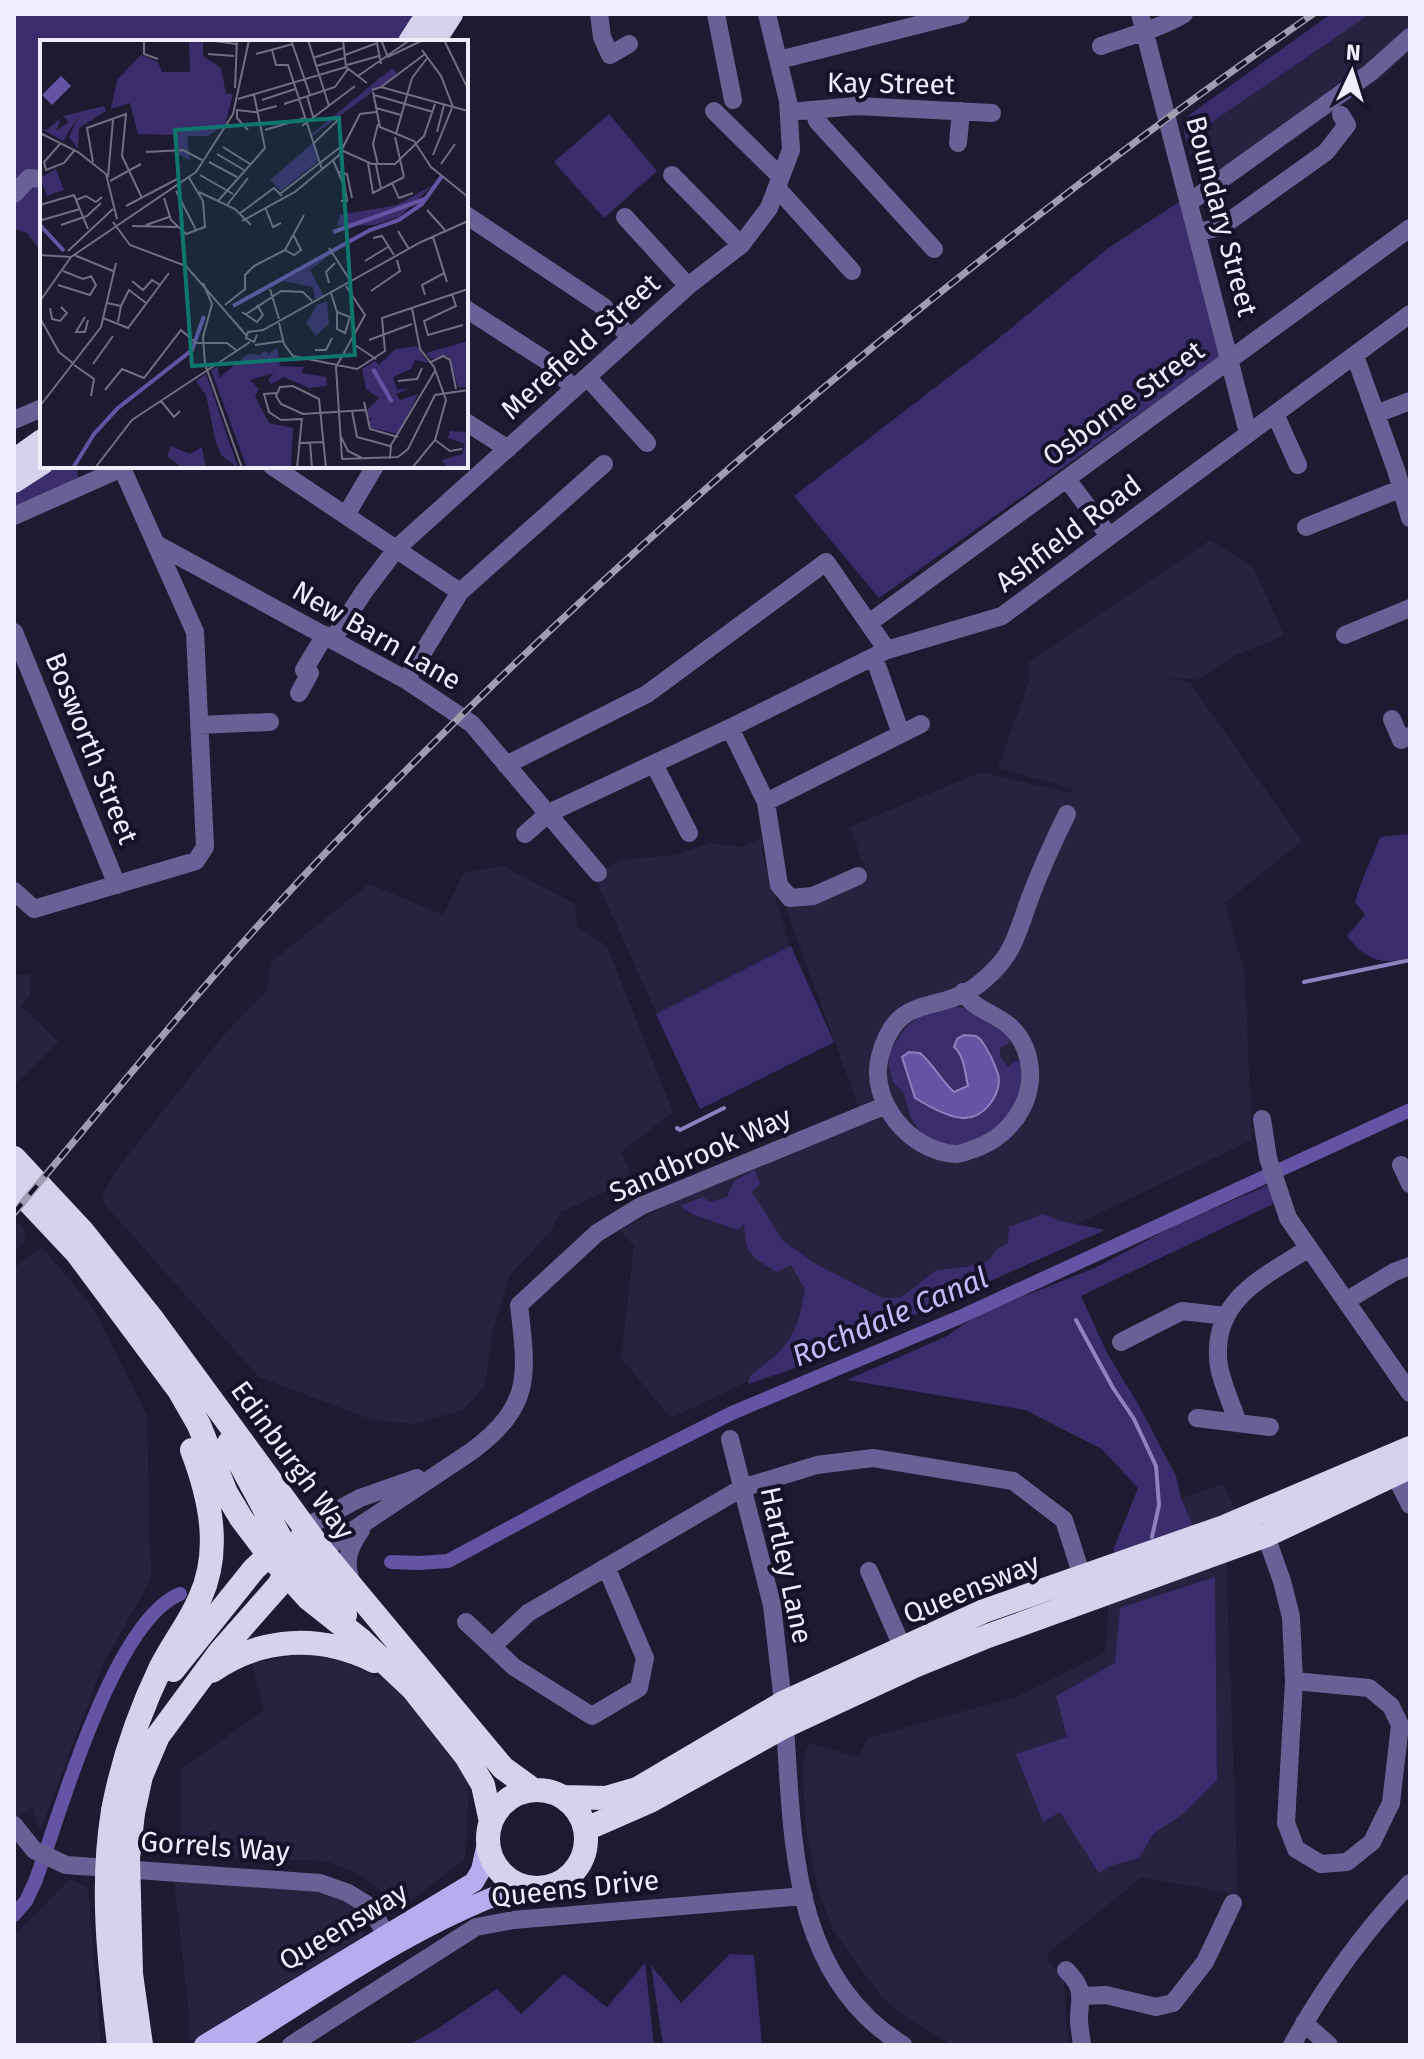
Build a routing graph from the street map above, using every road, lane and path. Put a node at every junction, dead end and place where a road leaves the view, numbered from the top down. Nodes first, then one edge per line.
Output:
1 (428, 14) edge
2 (451, 14) edge
3 (599, 14) edge
4 (716, 14) edge
5 (767, 14) edge
6 (961, 14) edge
7 (1184, 14) edge
8 (911, 20) edge
9 (1142, 22) edge
10 (1410, 37) edge
11 (411, 40) edge
12 (434, 40) edge
13 (629, 44) dead end
14 (1101, 46) dead end
15 (779, 60) junction
16 (733, 100) dead end
17 (814, 110) junction
18 (714, 111) dead end
19 (961, 111) junction
20 (789, 112) junction
21 (992, 113) dead end
22 (1341, 115) dead end
23 (958, 143) dead end
24 (672, 175) dead end
25 (40, 179) edge
26 (779, 182) junction
27 (14, 194) edge
28 (1190, 202) junction
29 (468, 216) edge
30 (625, 217) dead end
31 (1410, 228) edge
32 (1198, 232) junction
33 (741, 245) junction
34 (934, 249) dead end
35 (852, 271) dead end
36 (688, 286) junction
37 (468, 310) edge
38 (1410, 314) edge
39 (630, 338) junction
40 (1355, 356) junction
41 (1230, 359) junction
42 (581, 384) junction
43 (1410, 401) edge
44 (40, 409) edge
45 (1275, 414) junction
46 (1376, 414) junction
47 (14, 420) edge
48 (468, 423) edge
49 (1248, 433) junction
50 (40, 442) edge
51 (647, 443) dead end
52 (508, 449) junction
53 (14, 461) edge
54 (40, 464) edge
55 (604, 464) dead end
56 (1298, 465) dead end
57 (119, 468) edge
58 (121, 468) edge
59 (275, 468) edge
60 (374, 468) edge
61 (1403, 474) edge
62 (1067, 479) junction
63 (14, 481) edge
64 (346, 515) junction
65 (14, 516) edge
66 (1410, 518) edge
67 (1306, 527) dead end
68 (1109, 536) junction
69 (158, 545) junction
70 (397, 548) junction
71 (460, 592) junction
72 (1410, 608) edge
73 (869, 623) junction
74 (14, 632) edge
75 (1345, 635) dead end
76 (329, 637) junction
77 (881, 653) junction
78 (406, 680) junction
79 (299, 693) dead end
80 (1392, 719) dead end
81 (270, 722) dead end
82 (921, 724) dead end
83 (199, 725) junction
84 (730, 728) junction
85 (901, 734) junction
86 (1410, 736) edge
87 (654, 764) junction
88 (506, 765) junction
89 (766, 802) junction
90 (549, 813) junction
91 (1067, 814) dead end
92 (689, 833) dead end
93 (525, 834) dead end
94 (598, 873) dead end
95 (858, 876) dead end
96 (117, 885) junction
97 (14, 891) edge
98 (963, 992) junction
99 (884, 1106) junction
100 (1262, 1119) dead end
101 (14, 1158) edge
102 (1401, 1165) dead end
103 (1410, 1184) edge
104 (14, 1186) edge
105 (1309, 1248) junction
106 (1410, 1266) edge
107 (1346, 1301) junction
108 (1226, 1316) junction
109 (1121, 1342) dead end
110 (146, 1345) junction
111 (1410, 1393) edge
112 (206, 1394) junction
113 (1197, 1418) dead end
114 (1238, 1423) junction
115 (1270, 1427) dead end
116 (730, 1439) dead end
117 (1410, 1448) edge
118 (1397, 1466) edge
119 (439, 1471) junction
120 (742, 1488) junction
121 (1410, 1505) edge
122 (367, 1521) junction
123 (1261, 1524) junction
124 (304, 1528) junction
125 (276, 1549) junction
126 (314, 1557) junction
127 (607, 1569) junction
128 (869, 1571) dead end
129 (285, 1575) junction
130 (1086, 1588) junction
131 (357, 1594) junction
132 (466, 1622) dead end
133 (361, 1640) junction
134 (493, 1646) junction
135 (907, 1658) junction
136 (1294, 1681) junction
137 (197, 1682) junction
138 (413, 1689) junction
139 (144, 1711) junction
140 (784, 1715) junction
141 (532, 1789) junction
142 (564, 1797) junction
143 (123, 1812) junction
144 (16, 1827) edge
145 (586, 1829) junction
146 (489, 1830) junction
147 (1410, 1883) edge
148 (522, 1886) junction
149 (804, 1896) junction
150 (1233, 1903) dead end
151 (389, 1940) junction
152 (1066, 1970) dead end
153 (1082, 1996) junction
154 (1304, 2023) junction
155 (240, 2038) edge
156 (119, 2045) edge
157 (141, 2045) edge
158 (204, 2045) edge
159 (291, 2045) edge
160 (903, 2045) edge
161 (1082, 2045) edge
162 (1292, 2045) edge
163 (1329, 2045) edge

1 - 11 highway
2 - 12 highway
3 - 13 street
4 - 16 street
5 - 15 street, Merefield Street
6 - 8 street
7 - 9 street
8 - 15 street
9 - 14 street
9 - 28 street, Boundary Street
10 - 28 street
15 - 20 street, Merefield Street
17 - 19 street, Kay Street
17 - 20 street, Kay Street
17 - 34 street
18 - 26 street
19 - 21 street, Kay Street
19 - 23 street
20 - 26 street, Merefield Street
22 - 32 street
24 - 33 street
25 - 27 street
26 - 33 street, Merefield Street
26 - 35 street
28 - 32 street, Boundary Street
29 - 39 street
30 - 36 street
31 - 41 street, Osborne Street
32 - 41 street, Boundary Street
33 - 36 street, Merefield Street
36 - 39 street, Merefield Street
37 - 42 street
38 - 40 street, Ashfield Road
39 - 42 street, Merefield Street
40 - 45 street, Ashfield Road
40 - 46 street
41 - 49 street, Boundary Street
41 - 62 street, Osborne Street
42 - 51 street
42 - 52 street, Merefield Street
43 - 46 street
44 - 47 street
45 - 49 street, Ashfield Road
45 - 56 street
46 - 61 street
48 - 52 street
49 - 68 street, Ashfield Road
50 - 53 highway
52 - 70 street, Merefield Street
54 - 63 highway
55 - 71 street
57 - 65 street
58 - 69 street
59 - 64 street
60 - 64 street
61 - 66 street
61 - 67 street
62 - 68 street
62 - 73 street, Osborne Street
64 - 70 street
68 - 77 street, Ashfield Road
69 - 76 street, New Barn Lane
69 - 83 street
70 - 71 street
70 - 76 street, Merefield Street
71 - 78 street
72 - 75 street
73 - 77 street
73 - 88 street
74 - 96 street, Bosworth Street
76 - 78 street, New Barn Lane
76 - 79 street, Merefield Street
77 - 84 street, Ashfield Road
77 - 85 street
78 - 88 street, New Barn Lane
80 - 86 street
81 - 83 street
82 - 85 street
83 - 96 street
84 - 87 street, Ashfield Road
84 - 89 street
85 - 89 street
87 - 90 street, Ashfield Road
87 - 92 street
88 - 90 street, New Barn Lane
89 - 95 street
90 - 93 street, Ashfield Road
90 - 94 street, New Barn Lane
91 - 98 street
96 - 97 street
98 - 99 street
98 - 99 street
99 - 119 street, Sandbrook Way
100 - 105 street
101 - 112 highway, Edinburgh Way
102 - 103 street
104 - 110 highway, Edinburgh Way
105 - 107 street
105 - 108 street
106 - 107 street
107 - 111 street
108 - 109 street
108 - 114 street
110 - 125 highway, Edinburgh Way
110 - 139 highway
112 - 124 highway, Edinburgh Way
112 - 125 highway
113 - 114 street
114 - 115 street
116 - 120 street, Hartley Lane
117 - 118 highway, Queensway
118 - 121 street
118 - 123 highway, Queensway
119 - 122 street, Sandbrook Way
119 - 124 street
120 - 127 street
120 - 130 street
120 - 140 street, Hartley Lane
122 - 126 street, Sandbrook Way
122 - 131 street, Sandbrook Way
123 - 130 highway, Queensway
123 - 136 street
124 - 125 highway
124 - 126 highway, Edinburgh Way
125 - 129 highway, Edinburgh Way
125 - 139 highway
126 - 129 highway
126 - 131 highway, Edinburgh Way
126 - 133 highway
127 - 134 street
127 - 134 street
128 - 135 street
129 - 133 highway, Edinburgh Way
129 - 137 highway
130 - 135 highway, Queensway
131 - 141 highway, Edinburgh Way
132 - 134 street
133 - 138 highway, Edinburgh Way
135 - 140 highway, Queensway
136 - 136 street
137 - 138 highway
137 - 143 highway
138 - 146 highway, Edinburgh Way
139 - 143 highway
140 - 142 highway, Queensway
140 - 145 highway, Queensway
140 - 149 street, Hartley Lane
141 - 142 highway
141 - 146 highway
142 - 145 highway
143 - 156 highway, bridge
143 - 157 highway, bridge
144 - 151 street, Gorrels Way
145 - 148 highway
146 - 148 highway
146 - 151 main road, Queensway
147 - 154 street
148 - 151 main road, Queensway
149 - 159 street, Queens Drive
149 - 160 street, Hartley Lane
150 - 153 street
151 - 155 main road, Queensway
152 - 153 street
153 - 161 street
154 - 162 street
154 - 163 street
155 - 158 main road, Queensway

